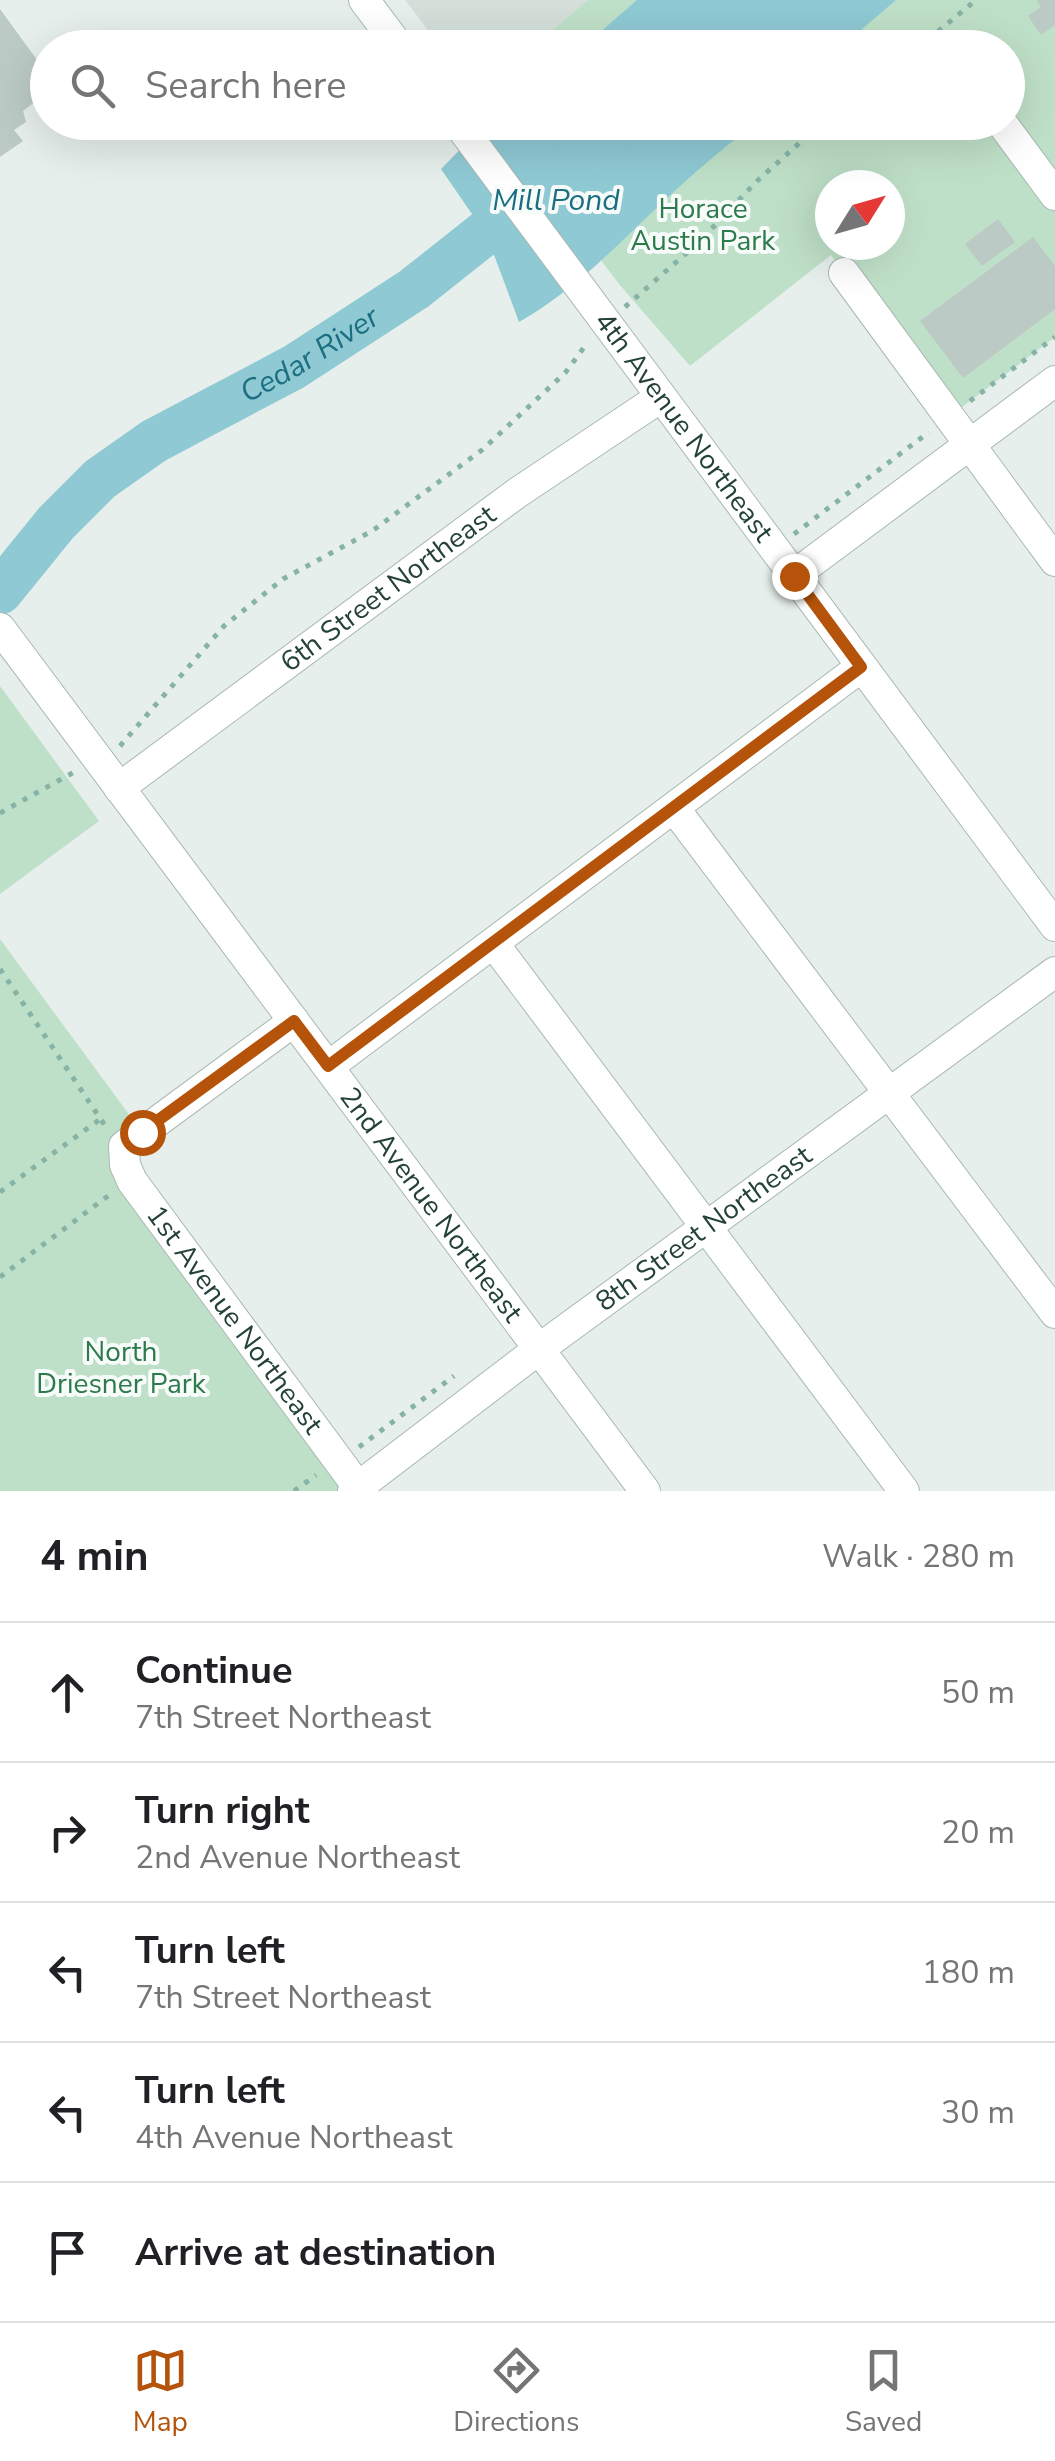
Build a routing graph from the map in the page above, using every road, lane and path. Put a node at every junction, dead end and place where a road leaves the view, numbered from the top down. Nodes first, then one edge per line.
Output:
1 (364, 0) edge
2 (976, 0) edge
3 (386, 30) edge
4 (940, 30) edge
5 (469, 140) edge
6 (802, 140) edge
7 (1014, 140) edge
8 (1055, 195) edge
9 (844, 273) dead end
10 (602, 319) junction
11 (1055, 337) edge
12 (1055, 381) edge
13 (661, 397) junction
14 (949, 417) junction
15 (968, 446) junction
16 (774, 549) junction
17 (1055, 561) edge
18 (794, 576) junction
19 (0, 628) edge
20 (861, 667) junction
21 (98, 759) junction
22 (120, 788) junction
23 (674, 808) junction
24 (0, 814) edge
25 (1055, 926) edge
26 (494, 944) junction
27 (0, 969) edge
28 (1055, 972) edge
29 (294, 1021) junction
30 (328, 1066) junction
31 (889, 1093) junction
32 (132, 1181) junction
33 (0, 1192) edge
34 (704, 1228) junction
35 (0, 1277) edge
36 (1055, 1314) edge
37 (539, 1349) junction
38 (462, 1370) dead end
39 (338, 1460) junction
40 (355, 1489) edge
41 (294, 1491) edge
42 (645, 1491) edge
43 (904, 1491) edge

1 - 3 street
2 - 4 path
5 - 10 street, 4th Avenue Northeast
6 - 10 path
7 - 8 street
9 - 14 street
10 - 13 street, 4th Avenue Northeast
10 - 21 path
11 - 14 path
12 - 15 street
13 - 16 street, 4th Avenue Northeast
13 - 22 street, 6th Street Northeast
14 - 15 street
14 - 16 path
15 - 17 street
15 - 18 street
16 - 18 street, 4th Avenue Northeast
18 - 20 street, 4th Avenue Northeast
19 - 21 street, 2nd Avenue Northeast
20 - 23 street
20 - 25 street, 4th Avenue Northeast
21 - 22 street, 2nd Avenue Northeast
21 - 24 path
22 - 29 street, 2nd Avenue Northeast
23 - 26 street
23 - 31 street
26 - 30 street
26 - 34 street
27 - 33 path
28 - 31 street, 8th Street Northeast
29 - 30 street, 2nd Avenue Northeast
29 - 32 street, 1st Avenue Northeast
30 - 37 street, 2nd Avenue Northeast
31 - 34 street, 8th Street Northeast
31 - 36 street
32 - 35 path
32 - 39 street, 1st Avenue Northeast
34 - 37 street, 8th Street Northeast
34 - 43 street
37 - 40 street, 8th Street Northeast
37 - 42 street, 2nd Avenue Northeast
38 - 39 path
39 - 40 street, 1st Avenue Northeast
39 - 41 path

